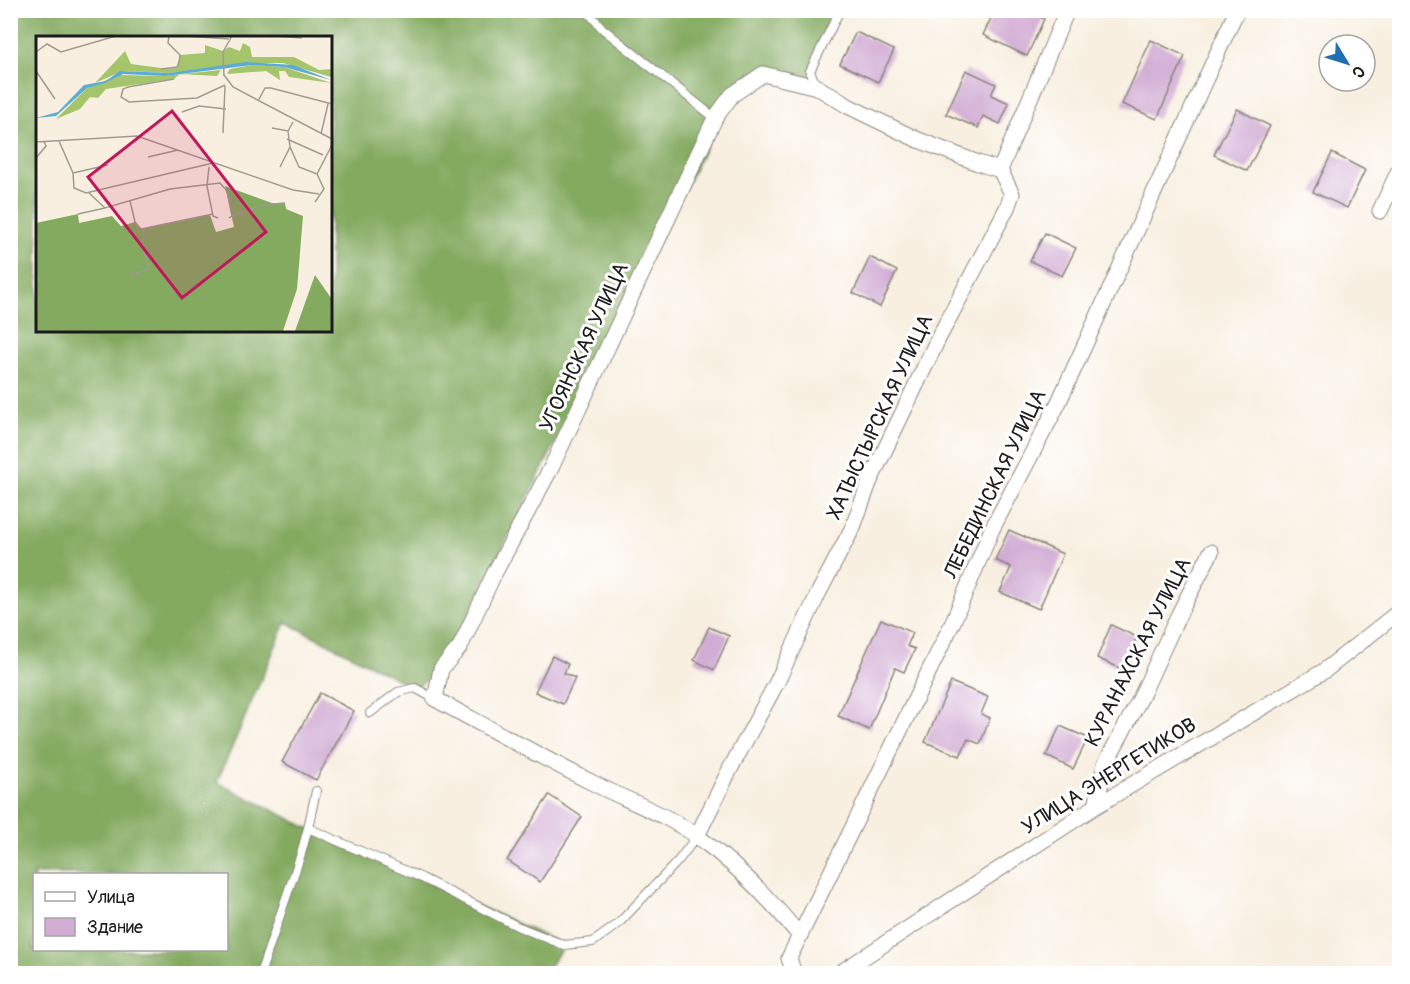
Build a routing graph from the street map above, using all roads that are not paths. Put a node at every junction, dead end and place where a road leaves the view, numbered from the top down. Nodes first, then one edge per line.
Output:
1 (586, 10) edge
2 (840, 10) edge
3 (1067, 10) edge
4 (1237, 10) edge
5 (817, 87) junction
6 (715, 118) junction
7 (1400, 168) edge
8 (1000, 170) junction
9 (1380, 211) dead end
10 (1211, 552) dead end
11 (1400, 611) edge
12 (435, 699) junction
13 (370, 713) dead end
14 (316, 791) dead end
15 (1096, 806) junction
16 (308, 828) junction
17 (697, 836) junction
18 (800, 936) junction
19 (260, 974) edge
20 (794, 974) edge
21 (838, 974) edge

1 - 6 lane
2 - 5 lane
3 - 8 street
4 - 18 street, ЛЕБЕДИНСКАЯ УЛИЦА
5 - 6 street, УГОЯНСКАЯ УЛИЦА
5 - 8 street, УГОЯНСКАЯ УЛИЦА
6 - 12 street, УГОЯНСКАЯ УЛИЦА
7 - 9 street
8 - 17 street, ХАТЫСТЫРСКАЯ УЛИЦА
10 - 15 street, КУРАНАХСКАЯ УЛИЦА
11 - 15 street, УЛИЦА ЭНЕРГЕТИКОВ
12 - 13 lane
12 - 17 street
14 - 16 lane
15 - 21 street, УЛИЦА ЭНЕРГЕТИКОВ
16 - 17 lane
16 - 19 lane
17 - 18 street
18 - 20 street, ЛЕБЕДИНСКАЯ УЛИЦА

